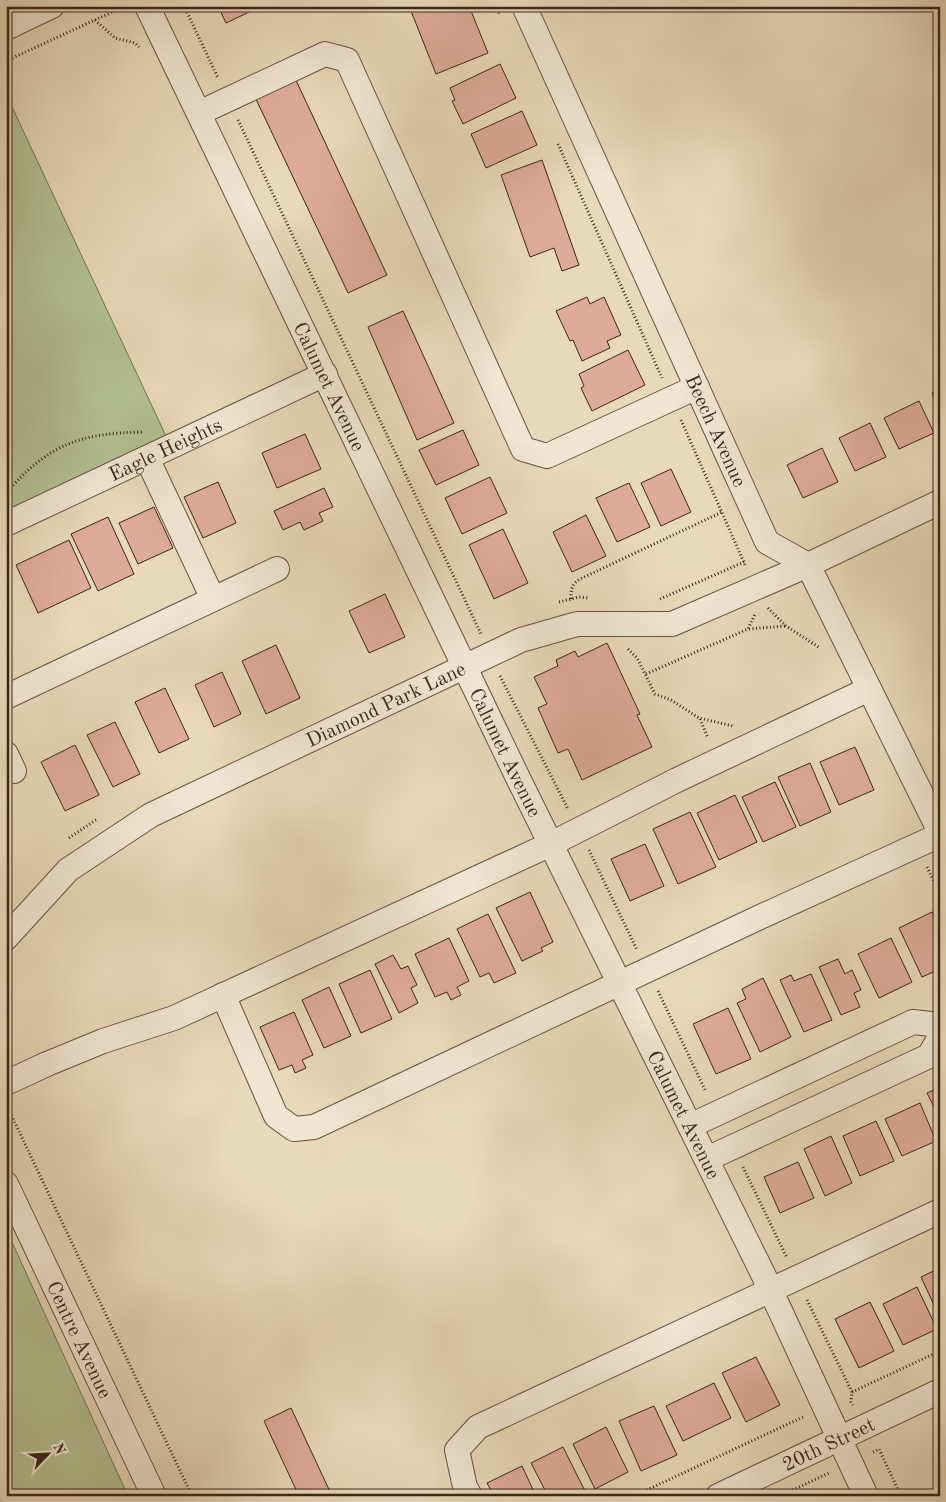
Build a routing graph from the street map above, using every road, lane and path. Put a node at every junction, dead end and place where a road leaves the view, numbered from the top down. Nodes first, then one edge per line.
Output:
1 (52, 6) edge
2 (123, 6) edge
3 (147, 6) edge
4 (184, 6) edge
5 (496, 6) edge
6 (524, 6) edge
7 (500, 15) dead end
8 (6, 28) edge
9 (6, 61) edge
10 (228, 99) junction
11 (199, 113) junction
12 (557, 143) dead end
13 (325, 374) junction
14 (697, 387) junction
15 (671, 399) junction
16 (145, 432) dead end
17 (147, 458) junction
18 (6, 493) edge
19 (940, 502) edge
20 (722, 512) junction
21 (6, 524) edge
22 (808, 565) junction
23 (276, 569) dead end
24 (758, 594) junction
25 (213, 599) junction
26 (571, 599) dead end
27 (786, 626) junction
28 (748, 629) junction
29 (625, 646) dead end
30 (823, 653) dead end
31 (490, 654) junction
32 (466, 666) junction
33 (646, 674) junction
34 (869, 689) junction
35 (6, 697) edge
36 (699, 718) junction
37 (736, 726) dead end
38 (709, 740) dead end
39 (567, 807) dead end
40 (940, 834) edge
41 (551, 844) junction
42 (917, 846) junction
43 (940, 894) edge
44 (6, 938) edge
45 (620, 983) junction
46 (223, 995) junction
47 (940, 1025) edge
48 (940, 1037) edge
49 (6, 1083) edge
50 (6, 1106) edge
51 (690, 1126) junction
52 (706, 1159) junction
53 (6, 1184) edge
54 (940, 1211) edge
55 (771, 1291) junction
56 (940, 1351) edge
57 (940, 1391) edge
58 (852, 1392) dead end
59 (804, 1416) dead end
60 (839, 1440) junction
61 (879, 1449) dead end
62 (154, 1496) edge
63 (192, 1496) edge
64 (470, 1496) edge
65 (634, 1496) edge
66 (718, 1496) edge
67 (866, 1496) edge
68 (901, 1496) edge

1 - 8 street
2 - 9 path
3 - 11 street, Calumet Avenue
4 - 10 path
5 - 7 path
6 - 14 street, Beech Avenue
10 - 11 street
10 - 15 street
10 - 31 path
11 - 13 street, Calumet Avenue
12 - 15 path
13 - 17 street, Eagle Heights
13 - 32 street, Calumet Avenue
14 - 15 street
14 - 22 street, Beech Avenue
15 - 20 path
16 - 18 path
17 - 21 street, Eagle Heights
17 - 25 street
19 - 22 street, Diamond Park Lane
20 - 24 path
20 - 26 path
22 - 24 street, Diamond Park Lane
22 - 34 street
23 - 25 street
24 - 27 path
24 - 28 path
24 - 31 street, Diamond Park Lane
25 - 35 street
27 - 28 path
27 - 30 path
28 - 33 path
29 - 33 path
31 - 32 street, Diamond Park Lane
31 - 39 path
32 - 41 street, Calumet Avenue
32 - 44 street, Diamond Park Lane
33 - 36 path
34 - 40 street
34 - 41 street
36 - 37 path
36 - 38 path
40 - 42 street
41 - 45 street, Calumet Avenue
41 - 46 street
42 - 43 path
42 - 45 street
45 - 46 street
45 - 51 street, Calumet Avenue
46 - 49 street
47 - 51 street
48 - 52 street
50 - 63 path
51 - 52 street, Calumet Avenue
52 - 55 street, Calumet Avenue
53 - 62 street, Centre Avenue
54 - 55 street
55 - 60 street, Calumet Avenue
55 - 64 street
56 - 58 path
57 - 60 street, 20th Street
59 - 65 path
60 - 66 street, 20th Street
60 - 67 street, Calumet Avenue
61 - 68 path

